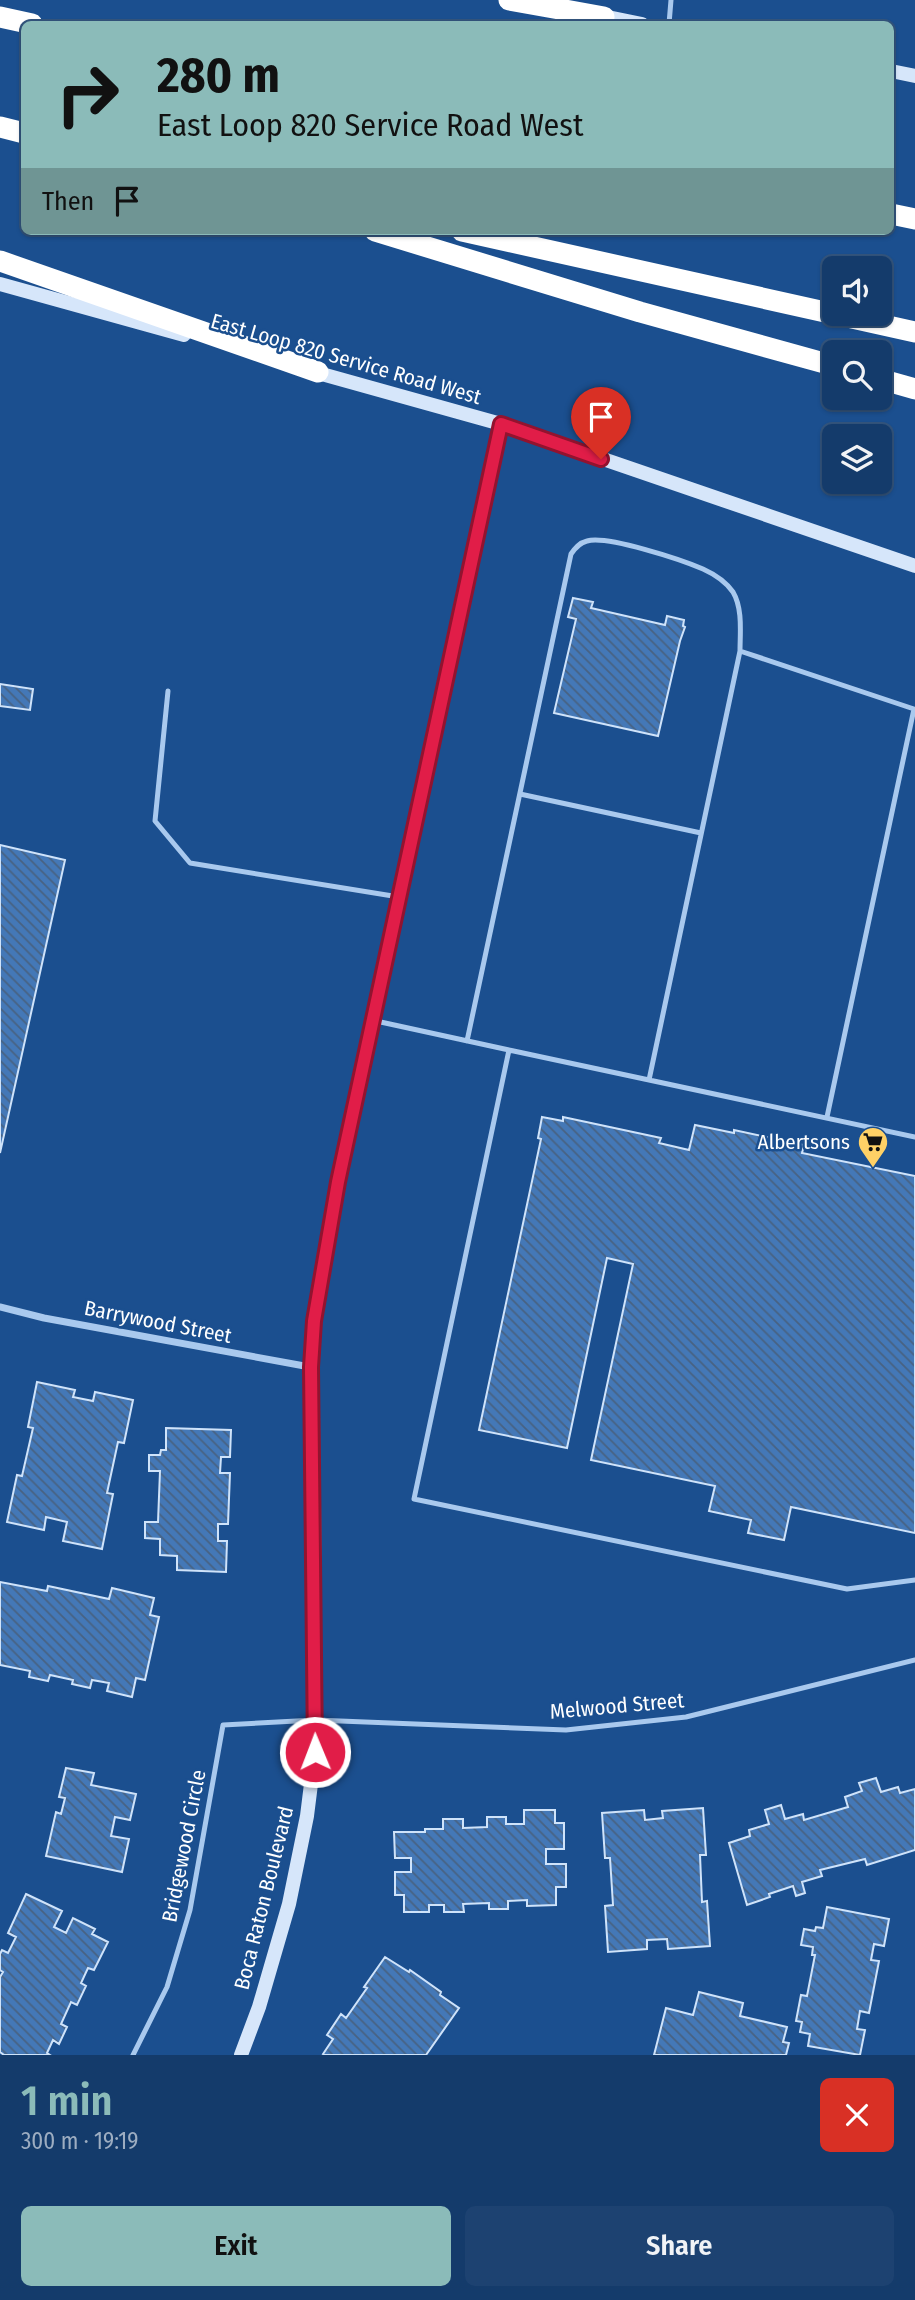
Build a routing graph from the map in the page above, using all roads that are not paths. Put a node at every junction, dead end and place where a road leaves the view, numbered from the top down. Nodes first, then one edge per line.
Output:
1 (509, 0) edge
2 (536, 0) edge
3 (671, 0) edge
4 (604, 17) junction
5 (0, 18) edge
6 (626, 21) edge
7 (669, 21) edge
8 (21, 22) edge
9 (894, 72) edge
10 (915, 76) edge
11 (0, 127) edge
12 (21, 132) edge
13 (894, 215) edge
14 (915, 219) edge
15 (388, 235) edge
16 (480, 235) edge
17 (0, 261) edge
18 (0, 284) edge
19 (915, 332) edge
20 (822, 362) edge
21 (318, 372) junction
22 (892, 382) edge
23 (915, 389) edge
24 (501, 424) junction
25 (915, 566) edge
26 (740, 651) junction
27 (168, 691) dead end
28 (915, 708) edge
29 (520, 794) junction
30 (701, 833) junction
31 (399, 897) junction
32 (373, 1020) junction
33 (467, 1041) junction
34 (509, 1050) junction
35 (649, 1080) junction
36 (828, 1117) junction
37 (915, 1137) edge
38 (0, 1307) edge
39 (311, 1367) junction
40 (915, 1580) edge
41 (915, 1660) edge
42 (314, 1720) junction
43 (133, 2055) edge
44 (241, 2055) edge

1 - 4 highway
2 - 4 street
3 - 7 lane
4 - 6 street
5 - 8 highway
9 - 10 street
11 - 12 highway
13 - 14 highway
15 - 20 highway
16 - 19 highway
17 - 21 highway
18 - 21 street, East Loop 820 Service Road West
21 - 24 street, East Loop 820 Service Road West
22 - 23 highway
24 - 25 street, East Loop 820 Service Road West
24 - 31 street, Boca Raton Boulevard
26 - 28 lane
26 - 29 lane
26 - 30 lane
27 - 31 lane
28 - 36 lane
29 - 30 lane
29 - 33 lane
30 - 35 lane
31 - 32 street, Boca Raton Boulevard
32 - 33 lane
32 - 39 street, Boca Raton Boulevard
33 - 34 lane
34 - 35 lane
34 - 40 lane
35 - 36 lane
36 - 37 lane
38 - 39 street, Barrywood Street
39 - 42 street, Boca Raton Boulevard
41 - 42 lane, Melwood Street
42 - 43 lane, Bridgewood Circle
42 - 44 street, Boca Raton Boulevard

